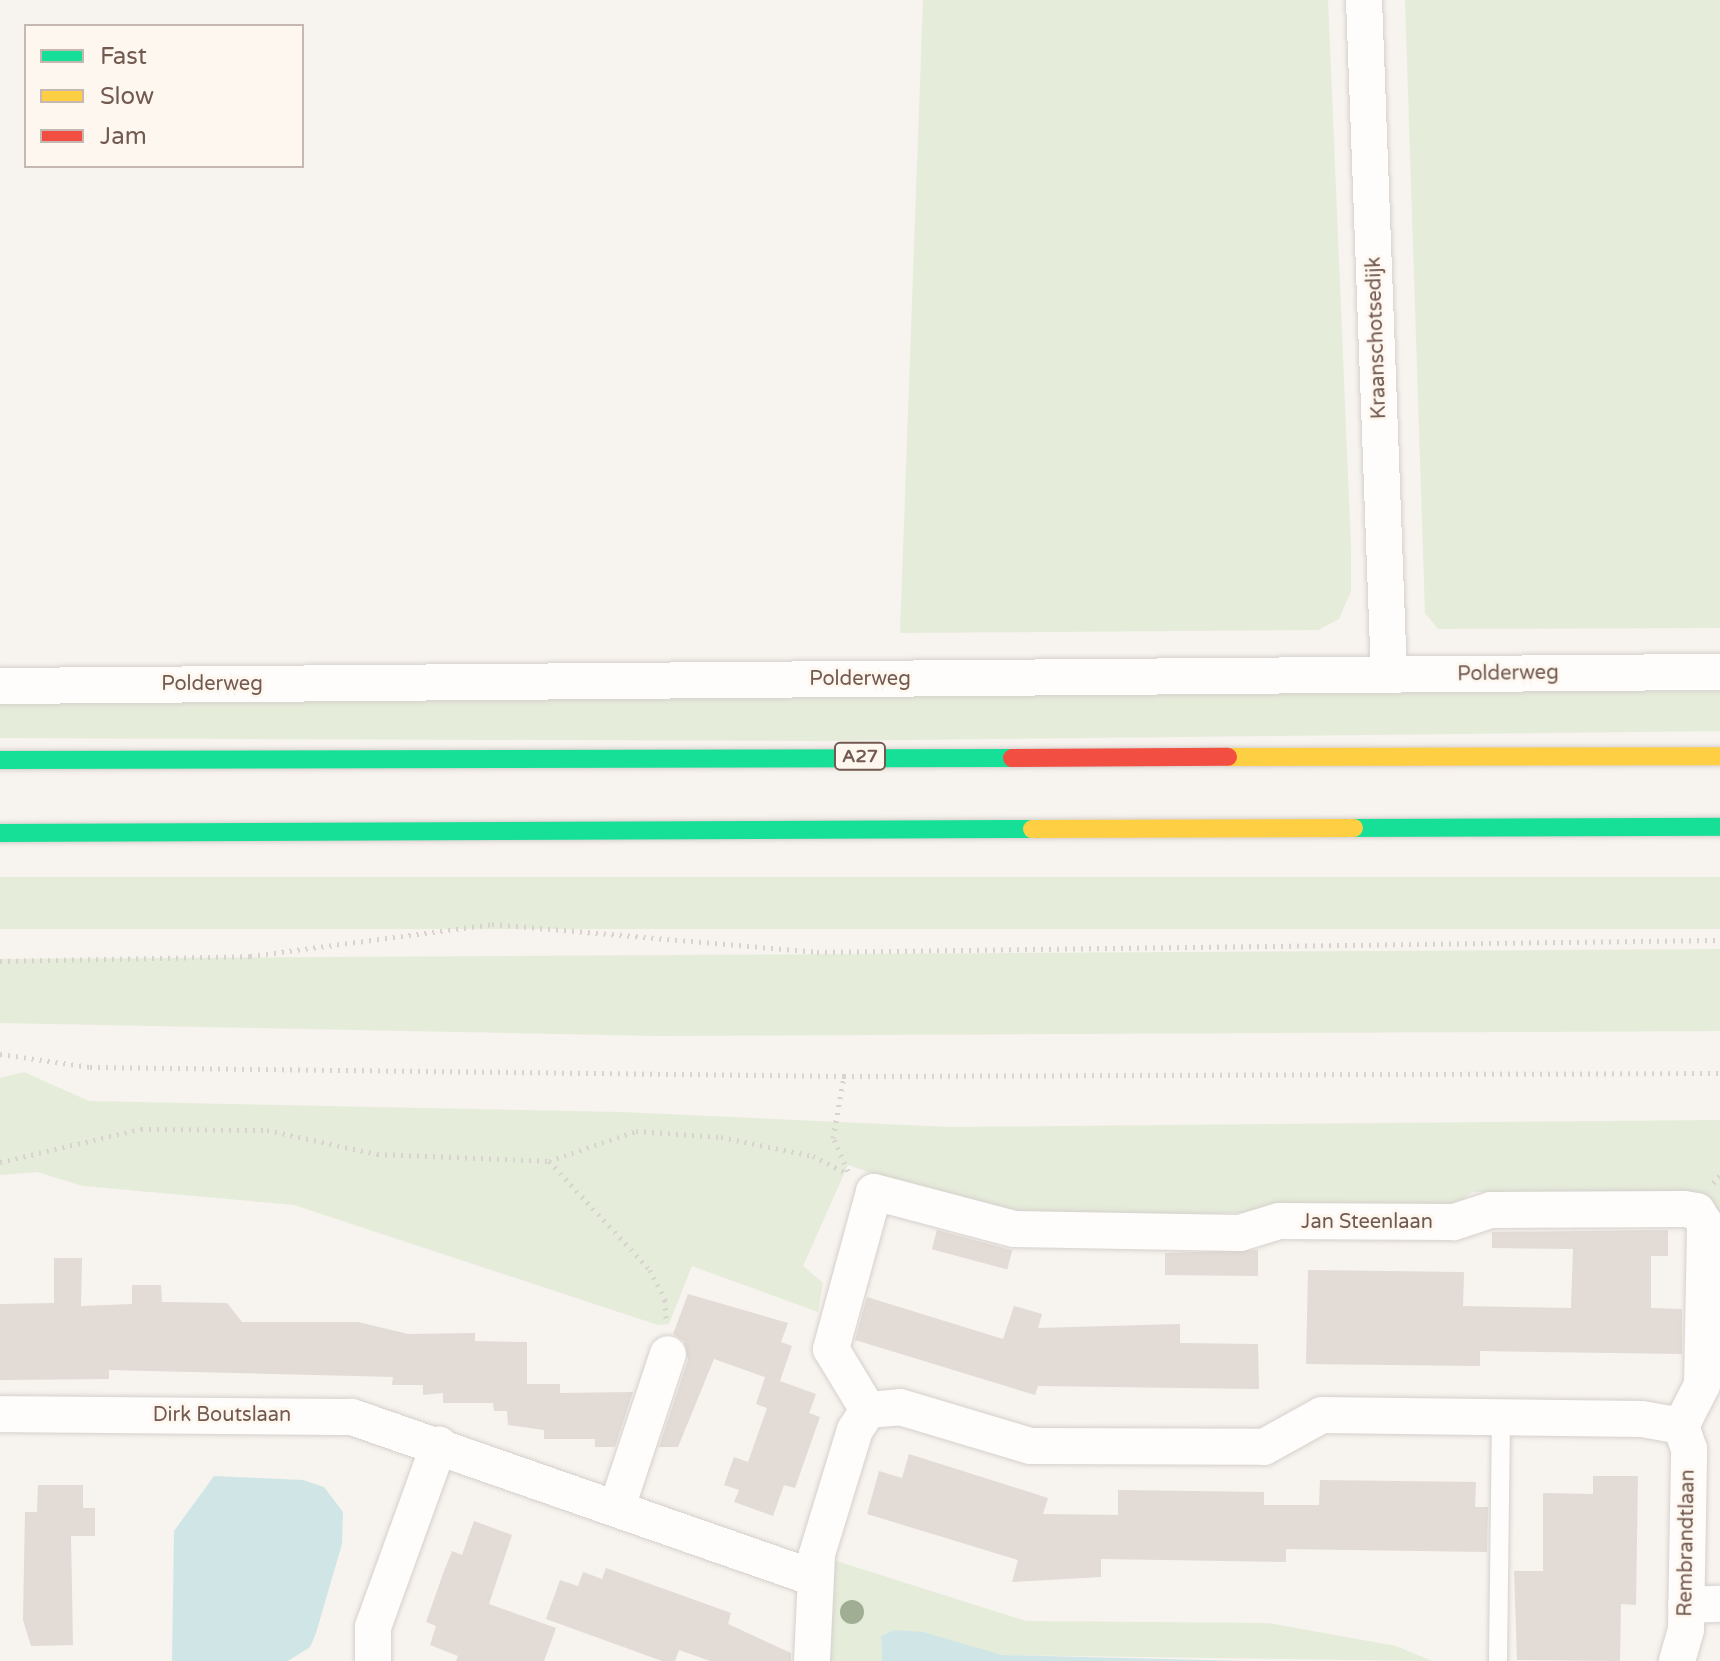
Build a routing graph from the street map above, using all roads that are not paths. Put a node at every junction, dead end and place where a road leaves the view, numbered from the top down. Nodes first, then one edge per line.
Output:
1 (1364, 0) edge
2 (1720, 672) edge
3 (1389, 675) junction
4 (0, 686) edge
5 (1720, 756) edge
6 (0, 760) edge
7 (1720, 827) edge
8 (0, 833) edge
9 (668, 1354) road end
10 (868, 1410) junction
11 (0, 1414) edge
12 (1501, 1417) junction
13 (1681, 1426) junction
14 (439, 1445) junction
15 (617, 1507) junction
16 (812, 1577) junction
17 (1703, 1604) edge
18 (373, 1661) edge
19 (812, 1661) edge
20 (1498, 1661) edge
21 (1677, 1661) edge

1 - 3 street, Kraanschotsedijk
2 - 3 street, Polderweg
3 - 4 street, Polderweg
5 - 6 highway, A27
7 - 8 highway
9 - 15 street
10 - 12 street
10 - 13 street, Jan Steenlaan
10 - 16 street
11 - 14 street, Dirk Boutslaan
12 - 13 street
12 - 20 lane
13 - 17 street, Rembrandtlaan
14 - 15 street, Dirk Boutslaan
14 - 18 street
15 - 16 street, Dirk Boutslaan
16 - 19 street
17 - 21 street, Rembrandtlaan

